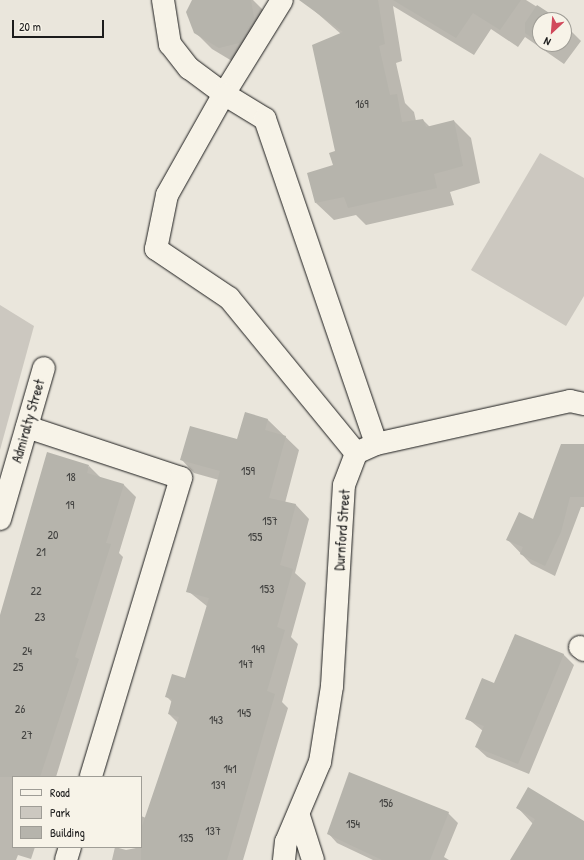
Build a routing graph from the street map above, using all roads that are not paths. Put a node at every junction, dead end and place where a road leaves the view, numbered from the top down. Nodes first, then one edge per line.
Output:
1 (163, 0) edge
2 (282, 0) edge
3 (224, 94) junction
4 (44, 368) dead end
5 (584, 404) edge
6 (27, 427) junction
7 (376, 444) junction
8 (356, 453) junction
9 (0, 519) edge
10 (91, 776) edge
11 (299, 816) junction
12 (70, 848) edge
13 (66, 860) edge
14 (284, 860) edge
15 (313, 860) edge

1 - 3 street
2 - 3 street
3 - 7 street
3 - 8 street
4 - 6 street, Admiralty Street
5 - 7 street
6 - 9 street, Admiralty Street
6 - 10 street
7 - 8 street
8 - 11 street, Durnford Street
11 - 14 street, Durnford Street
11 - 15 street
12 - 13 street

